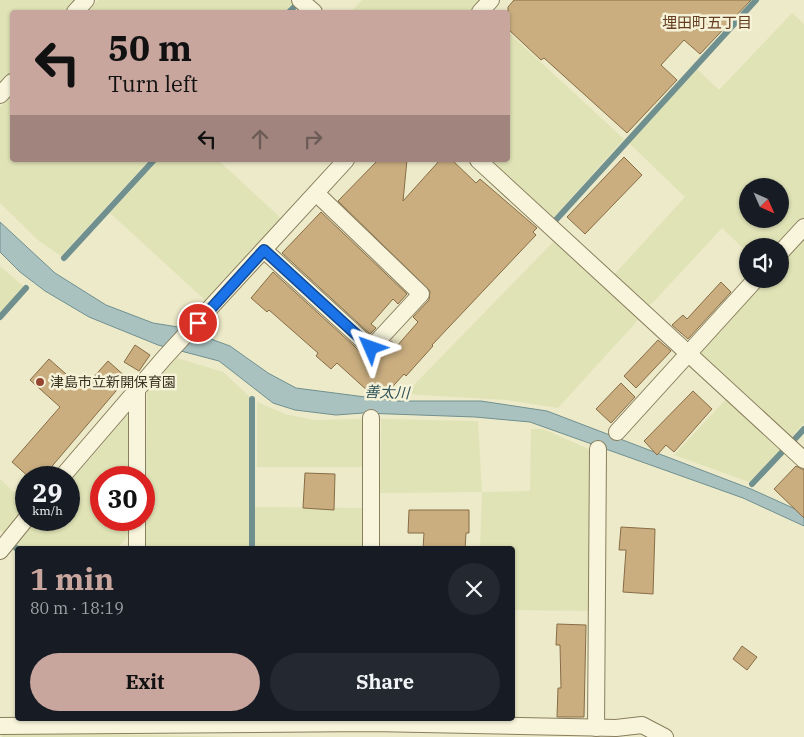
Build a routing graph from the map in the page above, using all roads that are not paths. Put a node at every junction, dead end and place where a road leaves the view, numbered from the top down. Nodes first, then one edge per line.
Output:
1 (86, 0) edge
2 (300, 0) edge
3 (491, 0) edge
4 (77, 10) edge
5 (312, 10) edge
6 (482, 10) edge
7 (10, 84) edge
8 (0, 95) edge
9 (344, 162) edge
10 (480, 162) edge
11 (316, 194) junction
12 (804, 226) edge
13 (789, 243) edge
14 (264, 250) junction
15 (748, 288) edge
16 (688, 354) junction
17 (137, 391) junction
18 (371, 418) dead end
19 (617, 432) dead end
20 (598, 449) dead end
21 (804, 460) edge
22 (72, 466) edge
23 (137, 466) edge
24 (17, 531) edge
25 (137, 531) edge
26 (137, 546) edge
27 (371, 546) edge
28 (0, 551) edge
29 (136, 721) edge
30 (371, 721) edge
31 (0, 726) edge
32 (596, 728) junction
33 (665, 737) edge

1 - 4 street
2 - 5 street
3 - 6 street
7 - 8 street
9 - 11 street
10 - 16 street
11 - 14 street
11 - 14 street
12 - 13 street
14 - 17 street
15 - 16 street
16 - 19 street
16 - 21 street
17 - 22 street
17 - 23 street
18 - 27 street
20 - 32 street
24 - 28 street
25 - 26 street
29 - 30 street
29 - 31 street
30 - 32 street
32 - 33 street

